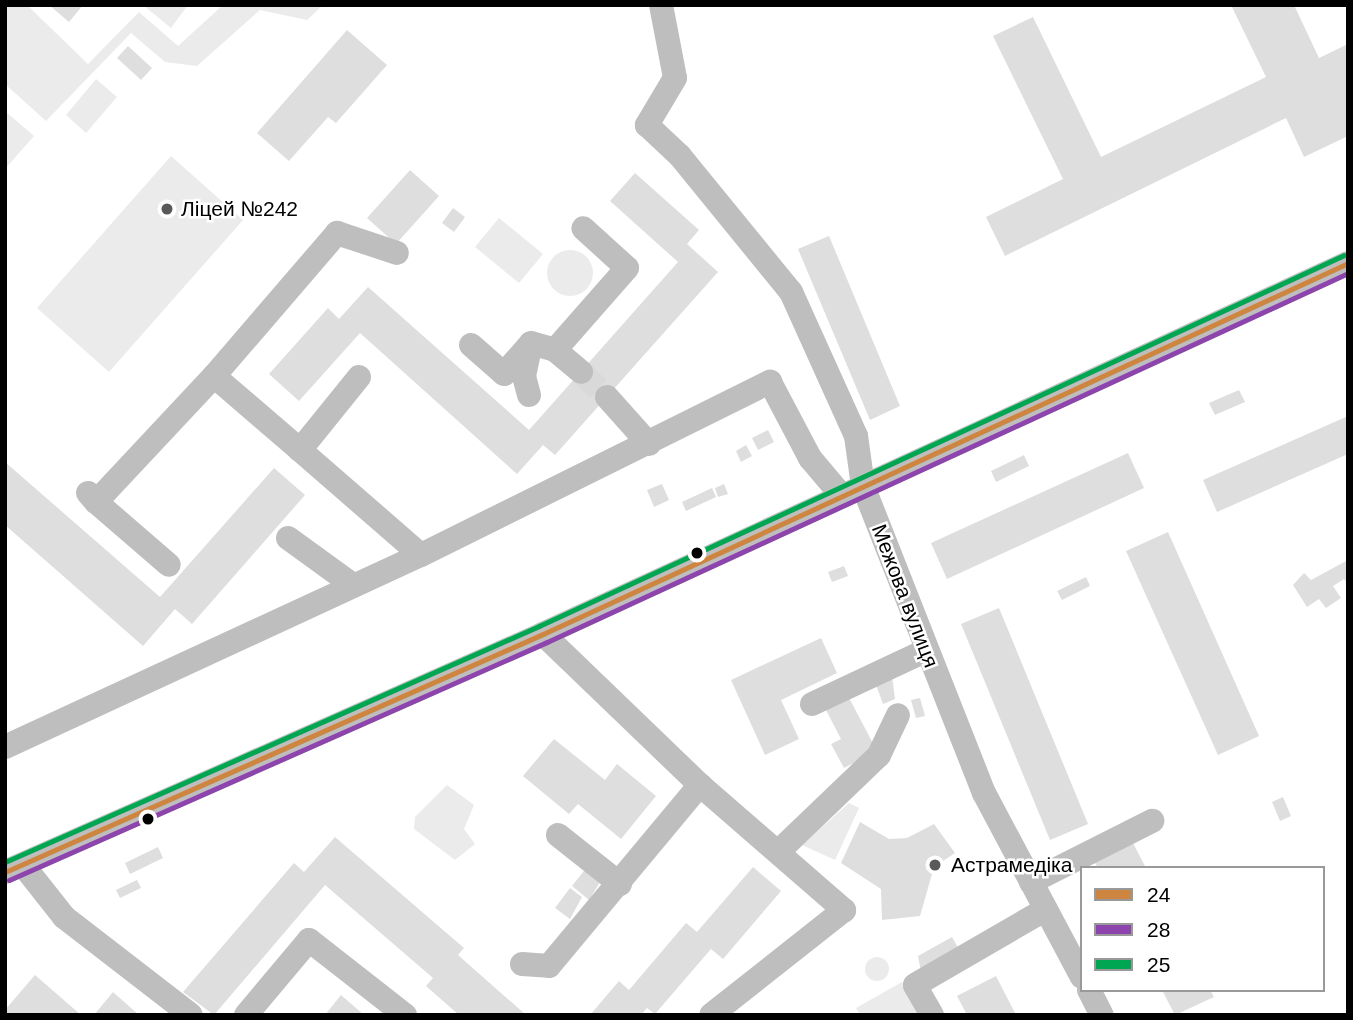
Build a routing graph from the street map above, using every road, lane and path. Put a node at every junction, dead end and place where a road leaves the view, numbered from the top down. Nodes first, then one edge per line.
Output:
1 (661, 5) edge
2 (583, 228) dead end
3 (397, 253) dead end
4 (1348, 263) edge
5 (531, 343) junction
6 (471, 345) dead end
7 (555, 349) junction
8 (581, 372) tunnel mouth
9 (214, 376) junction
10 (359, 377) dead end
11 (530, 395) dead end
12 (607, 397) tunnel mouth
13 (649, 444) junction
14 (300, 450) junction
15 (853, 491) junction
16 (288, 538) dead end
17 (421, 555) junction
18 (169, 565) dead end
19 (353, 585) junction
20 (543, 634) junction
21 (925, 651) junction
22 (812, 704) dead end
23 (898, 715) dead end
24 (5, 747) edge
25 (699, 785) junction
26 (1153, 821) dead end
27 (558, 835) dead end
28 (778, 852) junction
29 (14, 868) edge
30 (1031, 882) junction
31 (620, 884) junction
32 (1046, 909) junction
33 (522, 964) dead end
34 (1080, 973) edge
35 (1090, 992) edge
36 (180, 1012) edge
37 (246, 1015) edge
38 (405, 1015) edge
39 (711, 1015) edge
40 (932, 1015) edge
41 (1102, 1015) edge

1 - 15 street, Межова вулиця
2 - 7 street
3 - 9 street
4 - 15 street
5 - 6 street
5 - 7 street
5 - 11 street
7 - 8 street
9 - 14 street
9 - 18 street
10 - 14 street
12 - 13 street
13 - 15 street
13 - 17 street
14 - 17 street
15 - 20 street
15 - 21 street, Межова вулиця
16 - 19 street
17 - 19 street
19 - 24 street
20 - 25 street
20 - 29 street
21 - 22 street
21 - 30 street, Межова вулиця
23 - 28 street
25 - 28 street
25 - 31 street
26 - 30 street
27 - 31 street
28 - 39 street
29 - 36 street
30 - 32 street, Межова вулиця
31 - 33 street
32 - 34 street, Межова вулиця
32 - 40 street
35 - 41 street
37 - 38 street

